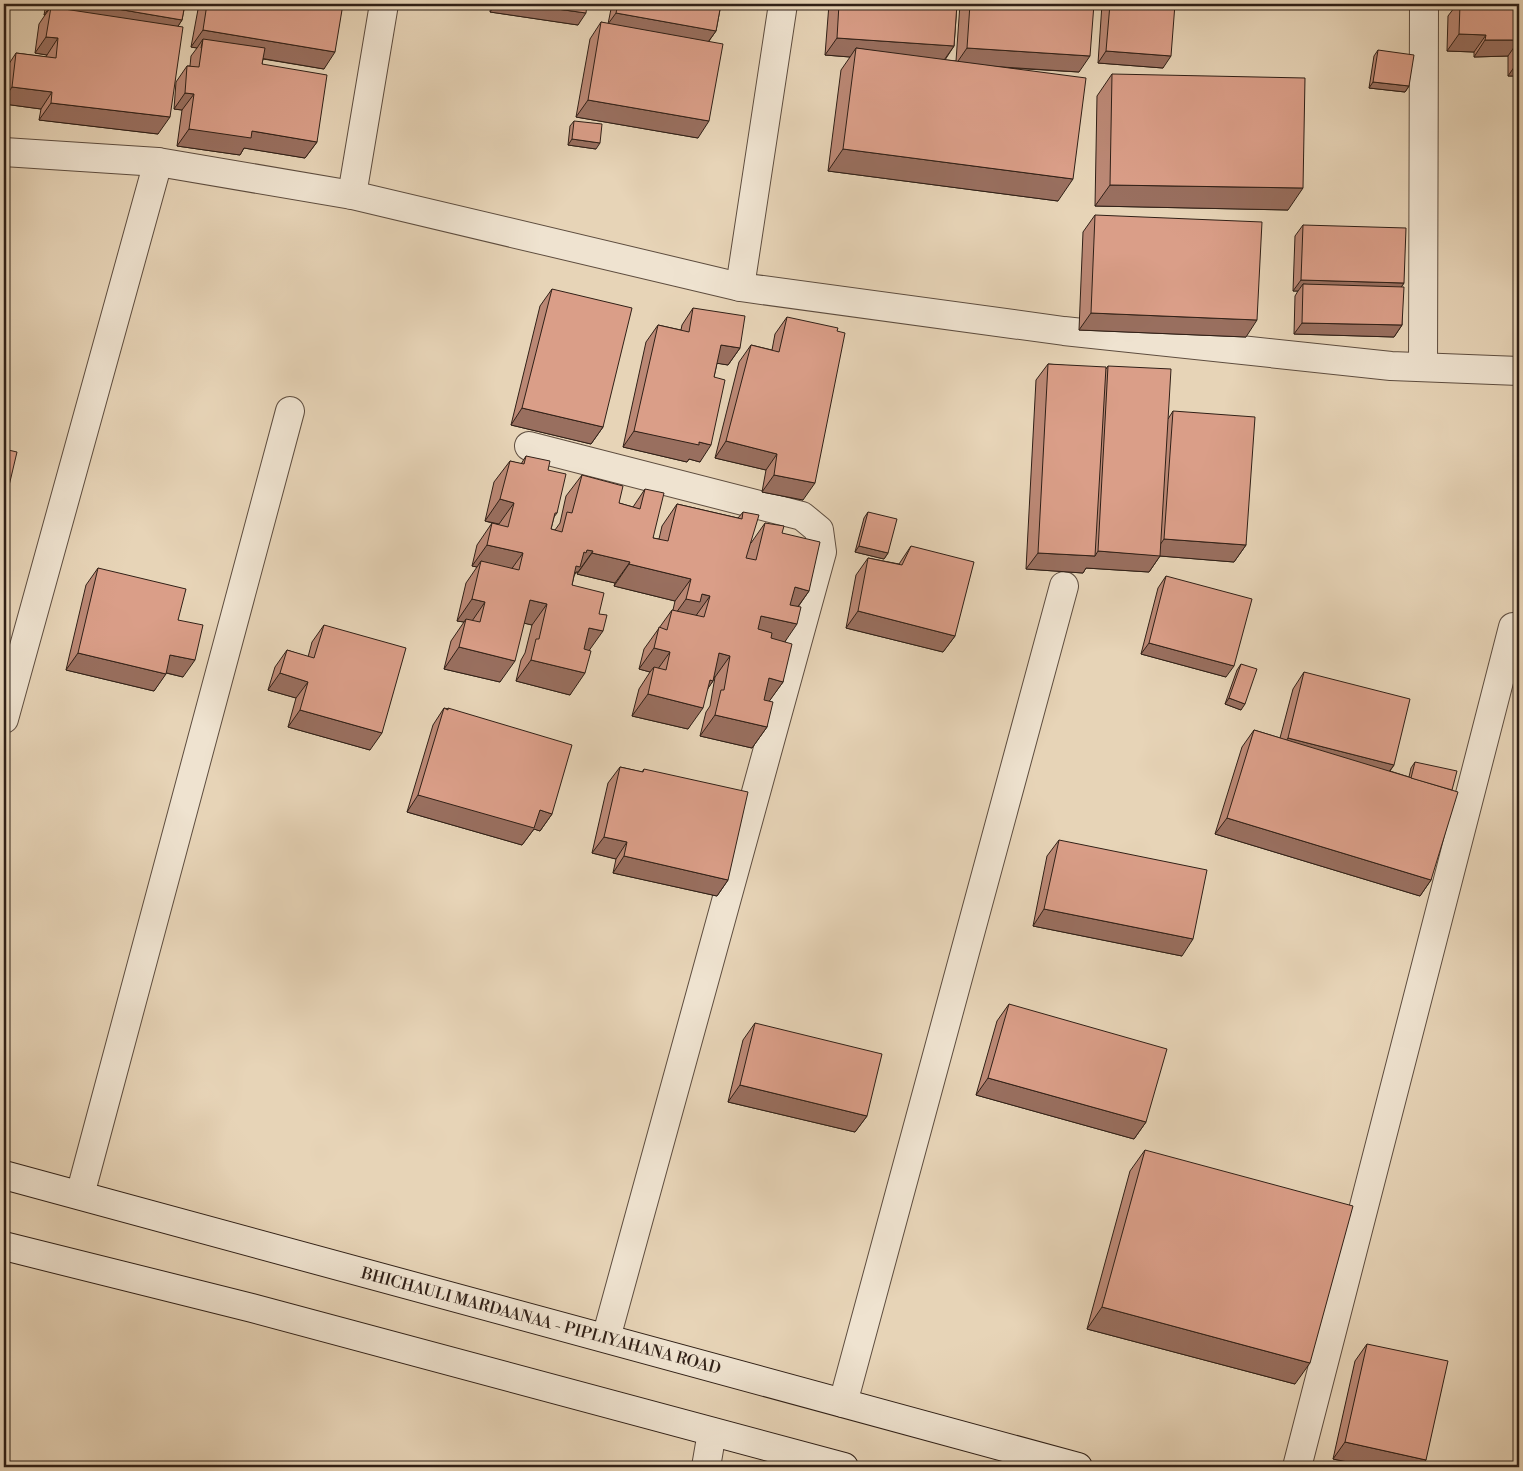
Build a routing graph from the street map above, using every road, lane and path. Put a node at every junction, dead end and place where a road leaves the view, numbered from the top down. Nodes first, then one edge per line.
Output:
1 (384, 4) edge
2 (783, 4) edge
3 (1424, 4) edge
4 (4, 152) edge
5 (158, 162) junction
6 (352, 195) junction
7 (740, 287) junction
8 (1423, 367) junction
9 (1519, 371) edge
10 (290, 410) dead end
11 (529, 446) dead end
12 (1064, 586) dead end
13 (1513, 627) dead end
14 (4, 719) edge
15 (4, 1174) edge
16 (80, 1195) junction
17 (4, 1246) edge
18 (606, 1338) junction
19 (844, 1403) junction
20 (712, 1432) junction
21 (706, 1467) edge
22 (844, 1467) edge
23 (1078, 1467) edge
24 (1297, 1467) edge

1 - 6 street
2 - 7 street
3 - 8 street
4 - 5 street
5 - 6 street
5 - 14 street
6 - 7 street
7 - 8 street
8 - 9 street
10 - 16 street
11 - 18 street
12 - 19 street
13 - 24 street
15 - 16 street, BHICHAULI MARDAANAA - PIPLIYAHANA ROAD
16 - 18 street, BHICHAULI MARDAANAA - PIPLIYAHANA ROAD
17 - 20 street
18 - 19 street, BHICHAULI MARDAANAA - PIPLIYAHANA ROAD
19 - 23 street, BHICHAULI MARDAANAA - PIPLIYAHANA ROAD
20 - 21 street
20 - 22 street

